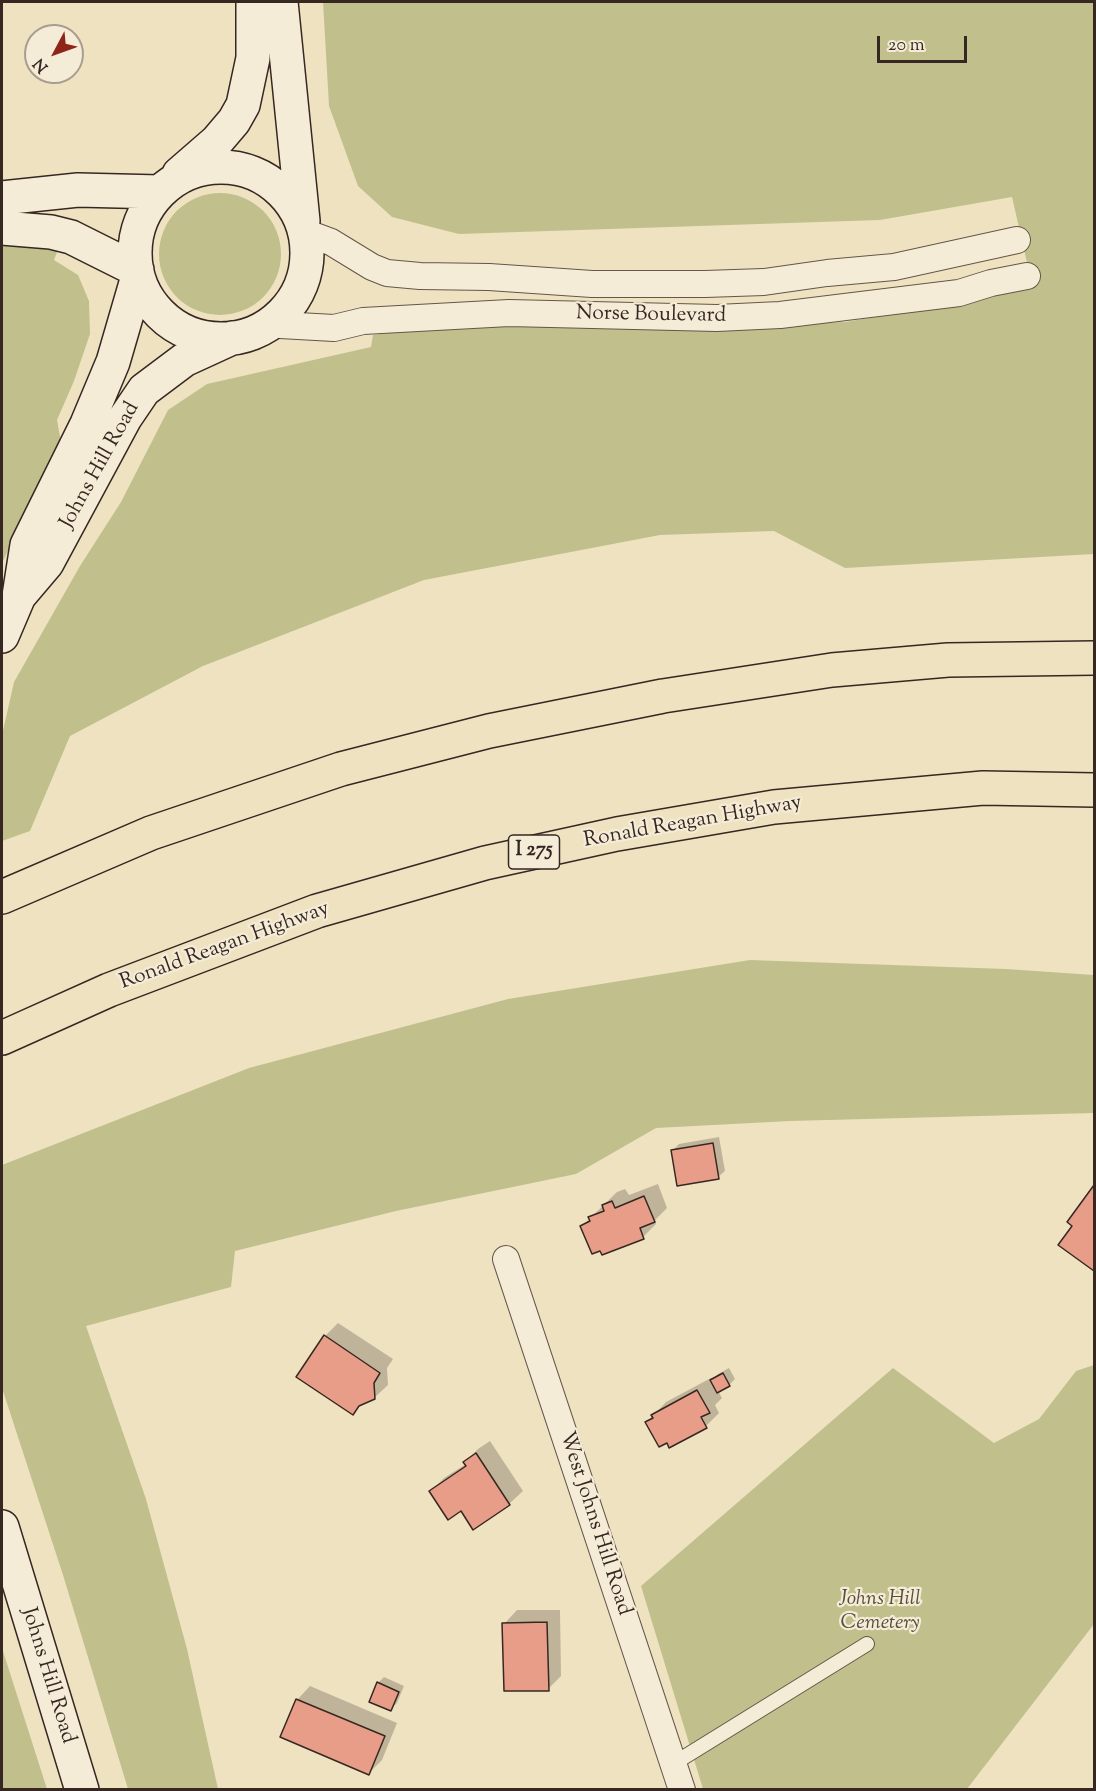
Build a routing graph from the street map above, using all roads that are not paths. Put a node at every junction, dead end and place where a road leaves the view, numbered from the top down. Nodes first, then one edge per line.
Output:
1 (253, 2) edge
2 (281, 2) edge
3 (164, 188) junction
4 (2, 198) edge
5 (2, 228) edge
6 (304, 229) junction
7 (1017, 240) dead end
8 (138, 273) junction
9 (1027, 276) dead end
10 (273, 322) junction
11 (234, 338) junction
12 (19, 596) junction
13 (2, 636) edge
14 (1095, 658) edge
15 (1095, 790) edge
16 (2, 897) edge
17 (2, 1038) edge
18 (506, 1259) dead end
19 (2, 1527) edge
20 (867, 1644) dead end
21 (673, 1764) junction
22 (81, 1790) edge
23 (682, 1790) edge

1 - 3 main road
2 - 6 main road
3 - 4 main road
3 - 6 main road
3 - 8 main road
5 - 8 main road
6 - 7 street, Norse Boulevard
6 - 10 main road
8 - 11 main road
8 - 12 main road, Johns Hill Road
9 - 10 street, Norse Boulevard
10 - 11 main road
11 - 12 main road, Johns Hill Road
12 - 13 main road, Johns Hill Road
14 - 16 highway
15 - 17 highway, Ronald Reagan Highway / I 275
18 - 21 street, West Johns Hill Road
19 - 22 main road, Johns Hill Road
20 - 21 lane
21 - 23 street, West Johns Hill Road

